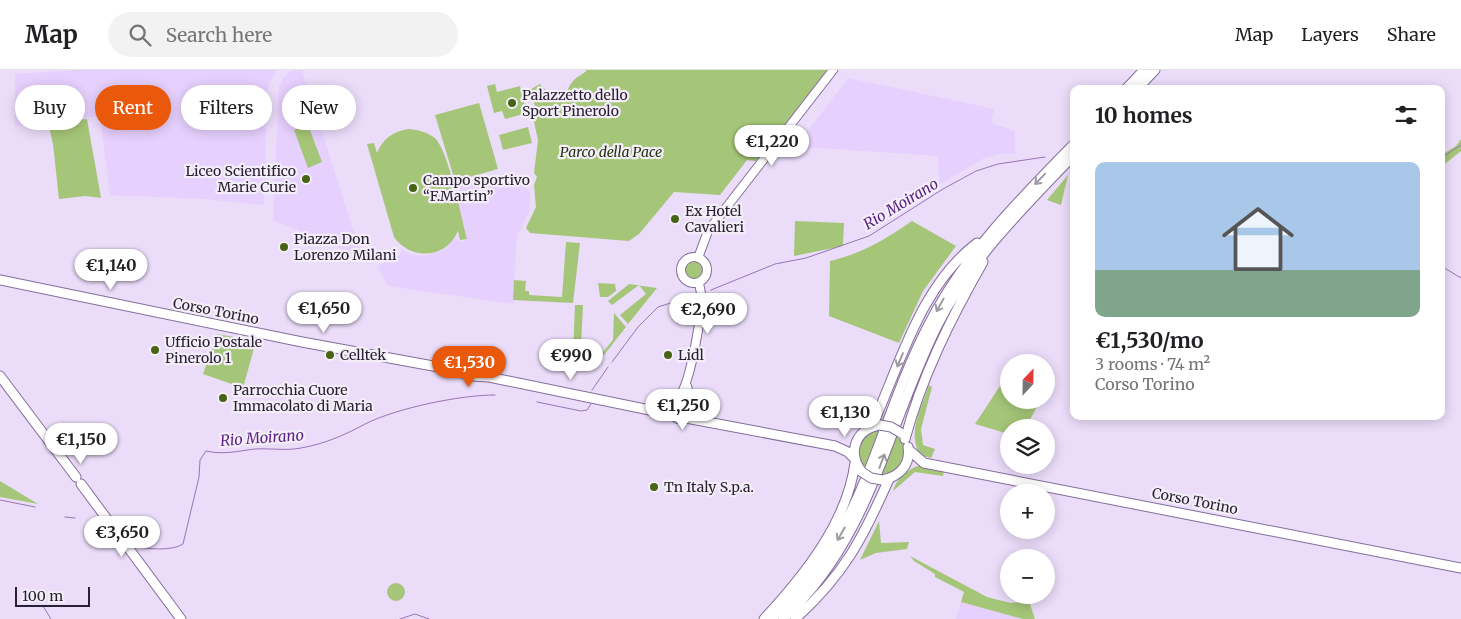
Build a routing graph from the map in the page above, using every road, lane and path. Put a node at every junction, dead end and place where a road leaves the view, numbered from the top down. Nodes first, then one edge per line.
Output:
1 (833, 70) edge
2 (1144, 70) edge
3 (1155, 70) edge
4 (1130, 85) edge
5 (1141, 85) edge
6 (1070, 148) edge
7 (1070, 159) edge
8 (987, 236) junction
9 (997, 238) junction
10 (698, 258) junction
11 (0, 280) edge
12 (699, 283) junction
13 (442, 359) junction
14 (460, 362) junction
15 (427, 365) junction
16 (444, 368) junction
17 (455, 370) junction
18 (0, 376) edge
19 (489, 377) junction
20 (686, 386) junction
21 (678, 397) junction
22 (672, 405) junction
23 (692, 405) junction
24 (648, 409) junction
25 (674, 415) junction
26 (686, 418) junction
27 (706, 421) junction
28 (876, 425) junction
29 (858, 436) junction
30 (903, 436) junction
31 (835, 446) junction
32 (908, 450) junction
33 (854, 461) junction
34 (924, 463) junction
35 (904, 468) junction
36 (886, 479) junction
37 (1461, 568) edge
38 (181, 619) edge
39 (764, 619) edge
40 (771, 619) edge
41 (783, 619) edge
42 (795, 619) edge

1 - 10 street
2 - 4 main road
3 - 5 main road
6 -> 8 main road
7 - 9 main road
8 -> 28 main road
8 -> 40 main road
9 - 30 main road
41 -> 9 main road
10 - 12 street
10 - 12 street
11 - 15 main road, Corso Torino
12 - 20 street
13 - 14 main road
13 - 15 main road
13 - 16 main road
14 - 17 main road
14 - 19 main road
15 - 16 main road, Corso Torino
16 - 17 main road
17 - 19 main road
18 - 38 main road
19 - 24 main road
20 - 21 street
20 - 23 street
21 - 22 main road
21 - 23 main road
22 - 24 main road
22 - 25 main road
23 - 26 main road
23 - 27 main road
24 - 25 main road
25 - 26 main road
26 - 27 main road
27 - 31 main road
28 - 29 main road
28 - 30 main road, bridge
29 - 31 main road
29 - 33 main road
30 - 32 main road
31 - 33 main road
32 - 34 main road
32 - 35 main road
33 - 36 main road, bridge
33 - 39 main road
34 - 35 main road
34 - 37 main road, Corso Torino
35 - 36 main road
36 - 42 main road

